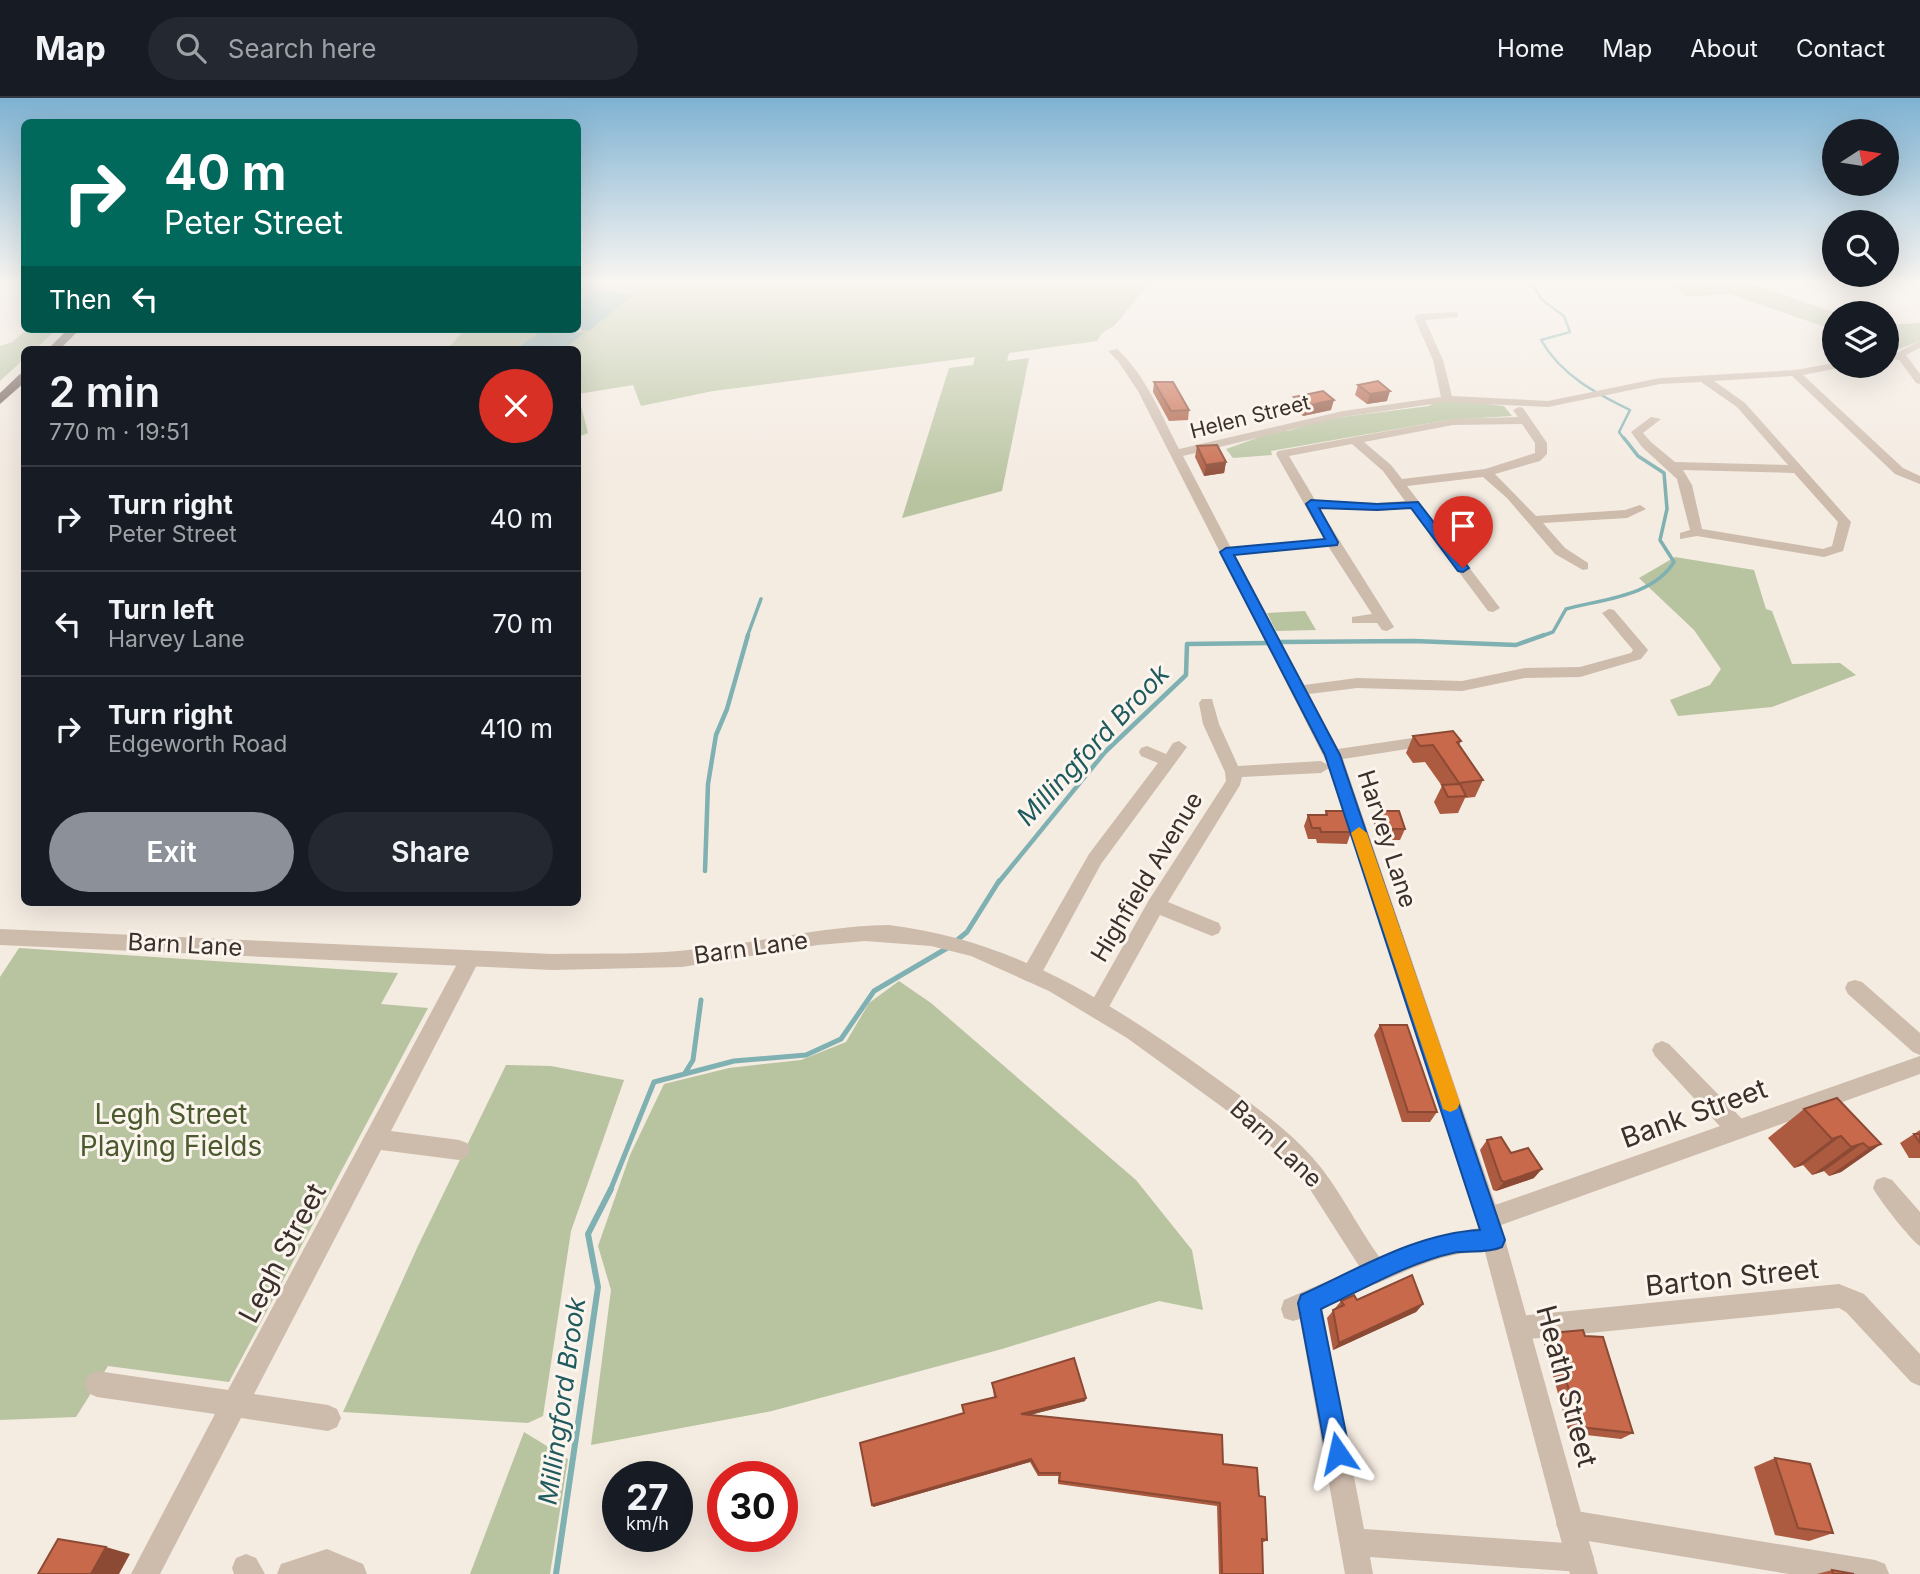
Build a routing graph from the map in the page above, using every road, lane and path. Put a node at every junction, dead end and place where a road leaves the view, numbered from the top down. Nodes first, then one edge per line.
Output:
1 (1434, 350) edge
2 (1907, 350) edge
3 (1113, 351) dead end
4 (1899, 357) edge
5 (1902, 357) junction
6 (1822, 368) edge
7 (1795, 373) junction
8 (1701, 377) junction
9 (21, 380) edge
10 (1920, 381) edge
11 (21, 393) edge
12 (1447, 399) junction
13 (0, 400) edge
14 (1515, 404) junction
15 (0, 413) edge
16 (1526, 420) junction
17 (1666, 428) dead end
18 (1354, 440) junction
19 (1174, 454) junction
20 (1674, 466) junction
21 (1799, 469) junction
22 (1486, 473) junction
23 (1920, 480) edge
24 (1399, 483) junction
25 (1311, 504) junction
26 (1414, 504) junction
27 (1640, 514) dead end
28 (1532, 520) junction
29 (1332, 542) junction
30 (1226, 552) junction
31 (1583, 566) dead end
32 (1465, 600) dead end
33 (1608, 614) dead end
34 (1357, 620) dead end
35 (1300, 690) junction
36 (1207, 703) dead end
37 (1450, 739) edge
38 (1147, 752) dead end
39 (1327, 761) junction
40 (1233, 772) junction
41 (1156, 905) junction
42 (1213, 928) dead end
43 (0, 937) edge
44 (470, 959) junction
45 (1031, 974) junction
46 (1854, 988) dead end
47 (1098, 1008) junction
48 (1920, 1046) edge
49 (1662, 1050) dead end
50 (1918, 1070) edge
51 (1736, 1128) junction
52 (376, 1139) junction
53 (459, 1150) dead end
54 (1884, 1188) dead end
55 (1914, 1214) edge
56 (1487, 1215) junction
57 (1920, 1234) edge
58 (1494, 1240) junction
59 (1377, 1272) junction
60 (1519, 1328) junction
61 (1920, 1373) edge
62 (97, 1384) dead end
63 (235, 1405) junction
64 (328, 1418) dead end
65 (1570, 1524) junction
66 (1355, 1542) junction
67 (1582, 1566) edge
68 (145, 1574) edge
69 (291, 1574) edge
70 (353, 1574) edge
71 (1359, 1574) edge
72 (1875, 1574) edge

1 - 12 street
2 - 5 street
3 - 19 street, Harvey Lane
4 - 5 street
5 - 10 street
6 - 7 street, Helen Street
7 - 8 street, Helen Street
7 - 23 street
8 - 14 street, Helen Street
8 - 21 street
9 - 13 highway
11 - 15 highway
12 - 14 street, Helen Street
12 - 19 street, Helen Street
14 - 16 street
16 - 18 street
16 - 22 street
17 - 20 street
18 - 24 street
18 - 25 street
19 - 30 street, Harvey Lane
20 - 21 street
20 - 21 street
22 - 24 street
22 - 28 street
24 - 26 street
25 - 26 street
25 - 29 street
26 - 32 street
27 - 28 street
28 - 31 street
29 - 30 street
29 - 34 street
30 - 35 street, Harvey Lane
33 - 35 street
35 - 39 street, Harvey Lane
36 - 40 street
37 - 39 street
38 - 45 street
39 - 40 street
39 - 56 street, Harvey Lane
40 - 41 street, Highfield Avenue
41 - 42 street
41 - 47 street, Highfield Avenue
43 - 44 street, Barn Lane
44 - 45 street, Barn Lane
44 - 52 street, Legh Street
45 - 47 street, Barn Lane
46 - 48 street
47 - 59 street, Barn Lane
49 - 51 street
50 - 51 street, Bank Street
51 - 56 street, Bank Street
52 - 53 street
52 - 63 street, Legh Street
54 - 55 street
55 - 57 street
56 - 58 street, Heath Street
58 - 59 street
58 - 60 street, Heath Street
59 - 66 street
60 - 61 street, Barton Street
60 - 65 street, Heath Street
62 - 63 street
63 - 64 street
63 - 68 street, Legh Street
65 - 67 street, Heath Street
65 - 72 street
66 - 67 street
66 - 71 street
69 - 70 street

